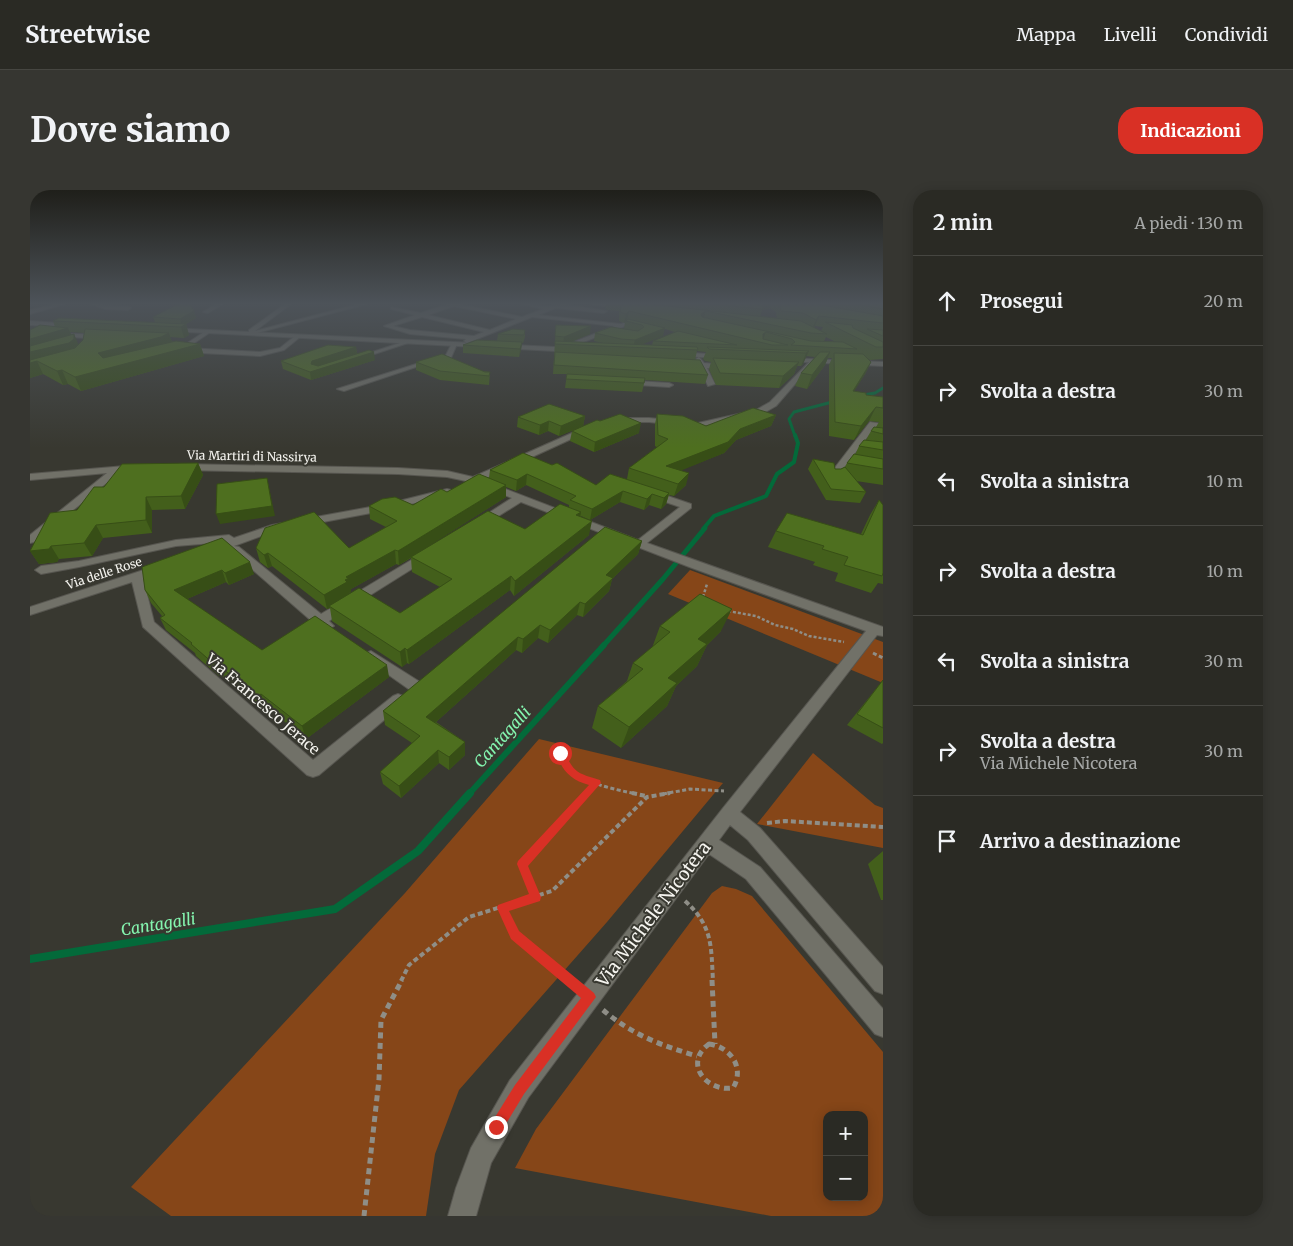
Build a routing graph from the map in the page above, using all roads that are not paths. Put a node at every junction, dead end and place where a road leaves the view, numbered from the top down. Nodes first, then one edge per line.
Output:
1 (218, 352) edge
2 (269, 352) edge
3 (374, 352) edge
4 (451, 352) edge
5 (694, 352) edge
6 (710, 352) edge
7 (670, 354) edge
8 (702, 355) junction
9 (858, 356) edge
10 (736, 357) edge
11 (447, 358) junction
12 (775, 359) edge
13 (812, 361) junction
14 (346, 362) edge
15 (672, 364) edge
16 (872, 364) junction
17 (883, 364) edge
18 (702, 365) junction
19 (738, 367) edge
20 (471, 370) edge
21 (697, 375) edge
22 (707, 376) junction
23 (716, 376) edge
24 (784, 380) edge
25 (794, 380) junction
26 (616, 383) edge
27 (710, 384) edge
28 (669, 385) dead end
29 (341, 389) dead end
30 (883, 426) edge
31 (853, 449) junction
32 (868, 452) edge
33 (166, 467) edge
34 (147, 468) edge
35 (118, 469) junction
36 (833, 476) edge
37 (30, 477) edge
38 (474, 480) junction
39 (634, 488) edge
40 (520, 498) junction
41 (604, 531) junction
42 (464, 533) edge
43 (250, 536) junction
44 (30, 540) edge
45 (589, 543) edge
46 (229, 544) junction
47 (639, 544) junction
48 (438, 548) edge
49 (201, 554) edge
50 (174, 564) edge
51 (41, 570) dead end
52 (137, 577) junction
53 (30, 611) edge
54 (320, 620) junction
55 (879, 631) edge
56 (336, 632) edge
57 (360, 648) edge
58 (737, 819) junction
59 (707, 843) junction
60 (881, 979) edge
61 (883, 1026) edge
62 (462, 1216) edge

1 - 2 street
3 - 14 street
4 - 11 street
5 - 8 street
6 - 8 street
7 - 8 street
8 - 10 street
8 - 18 street
9 - 16 street
11 - 20 street
11 - 29 street
12 - 13 street
13 - 16 street
13 - 25 street
15 - 18 street
16 - 17 street
18 - 19 street
18 - 22 street
21 - 22 street
22 - 23 street
22 - 27 street
24 - 25 street
25 - 38 street
26 - 28 street
30 - 31 street
31 - 32 street
31 - 36 street
33 - 38 street, Via Martiri di Nassirya
34 - 35 street
35 - 37 street
35 - 44 street
38 - 40 street, Via Martiri di Nassirya
38 - 43 street
39 - 47 street
40 - 41 street, Via Martiri di Nassirya
40 - 42 street
41 - 45 street
41 - 47 street, Via Martiri di Nassirya
43 - 46 street
43 - 51 street
46 - 49 street
46 - 54 street
47 - 55 street, Via Martiri di Nassirya
48 - 54 street
50 - 52 street, Via delle Rose
52 - 53 street, Via delle Rose
52 - 57 street, Via Francesco Jerace
54 - 56 street
55 - 58 street, Via Michele Nicotera
58 - 59 street, Via Michele Nicotera
58 - 60 street
59 - 61 street
59 - 62 street, Via Michele Nicotera

